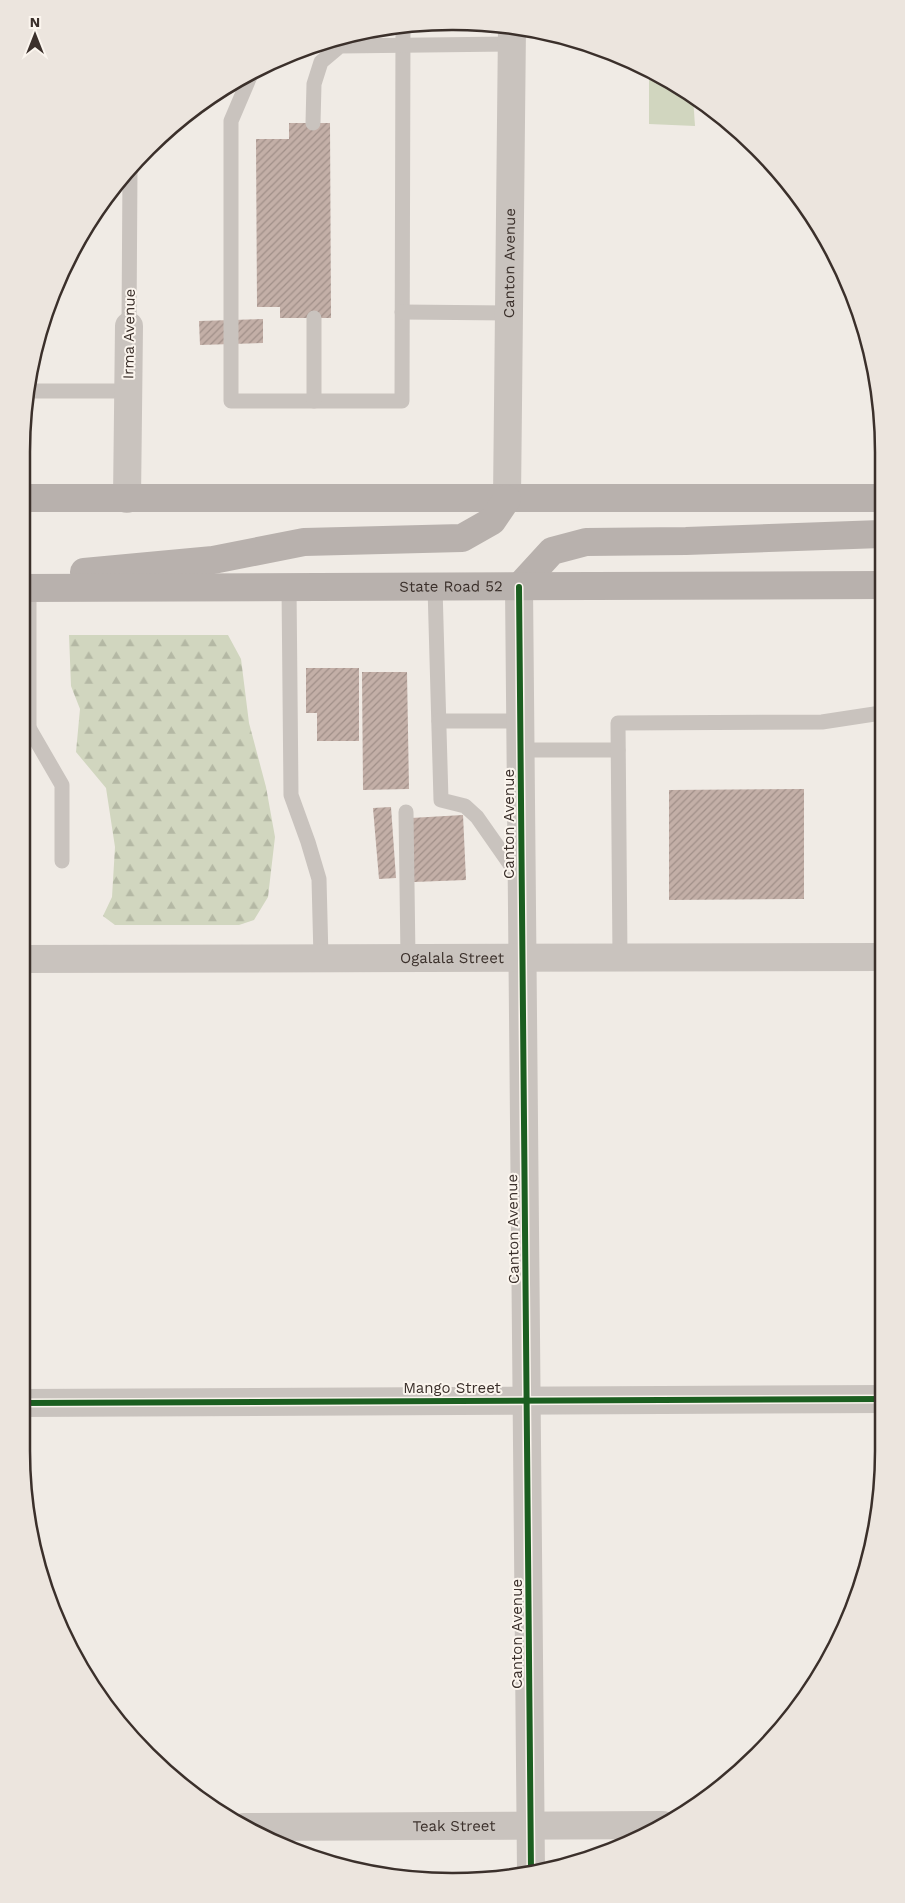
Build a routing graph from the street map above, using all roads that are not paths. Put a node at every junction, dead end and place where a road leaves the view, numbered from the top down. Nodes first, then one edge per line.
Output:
1 (403, 33) edge
2 (512, 36) edge
3 (403, 45) junction
4 (247, 84) edge
5 (314, 123) dead end
6 (130, 180) edge
7 (402, 312) junction
8 (509, 313) junction
9 (314, 318) dead end
10 (129, 326) joint
11 (35, 390) edge
12 (128, 391) junction
13 (314, 402) junction
14 (30, 498) edge
15 (127, 498) junction
16 (508, 498) junction
17 (875, 498) edge
18 (875, 534) edge
19 (875, 585) edge
20 (30, 587) edge
21 (290, 587) junction
22 (435, 587) junction
23 (520, 587) junction
24 (30, 588) edge
25 (875, 714) edge
26 (439, 721) junction
27 (521, 722) junction
28 (30, 736) edge
29 (521, 750) junction
30 (618, 750) junction
31 (406, 812) dead end
32 (62, 861) dead end
33 (522, 882) junction
34 (523, 957) junction
35 (620, 957) junction
36 (875, 957) edge
37 (321, 958) junction
38 (408, 958) junction
39 (30, 959) edge
40 (875, 1399) edge
41 (527, 1401) junction
42 (30, 1403) edge
43 (646, 1825) edge
44 (531, 1826) junction
45 (262, 1827) edge
46 (532, 1865) edge

1 - 3 lane
2 - 3 lane
2 - 8 street, Canton Avenue
3 - 5 lane
3 - 7 lane
4 - 13 lane
6 - 10 lane, Irma Avenue
7 - 8 lane
7 - 13 lane
8 - 16 street, Canton Avenue
9 - 13 lane
10 - 12 street, Irma Avenue
11 - 12 lane
12 - 15 street, Irma Avenue
14 - 15 main road
15 - 16 main road
16 - 17 main road
16 - 20 main road
18 - 23 main road
19 - 23 main road, State Road 52
21 - 22 main road, State Road 52
21 - 24 main road, State Road 52
21 - 37 lane
22 - 23 main road, State Road 52
22 - 26 lane
23 - 27 street, Canton Avenue
25 - 30 lane
26 - 27 lane
26 - 33 lane
27 - 29 street, Canton Avenue
28 - 32 lane
29 - 30 lane
29 - 33 street, Canton Avenue
30 - 35 lane
31 - 38 lane
33 - 34 street, Canton Avenue
34 - 35 street, Ogalala Street
34 - 38 street, Ogalala Street
34 - 41 street, Canton Avenue
35 - 36 street, Ogalala Street
37 - 38 street, Ogalala Street
37 - 39 street, Ogalala Street
40 - 41 street, Mango Street
41 - 42 street, Mango Street
41 - 44 street, Canton Avenue
43 - 44 street, Teak Street
44 - 45 street, Teak Street
44 - 46 street, Canton Avenue

